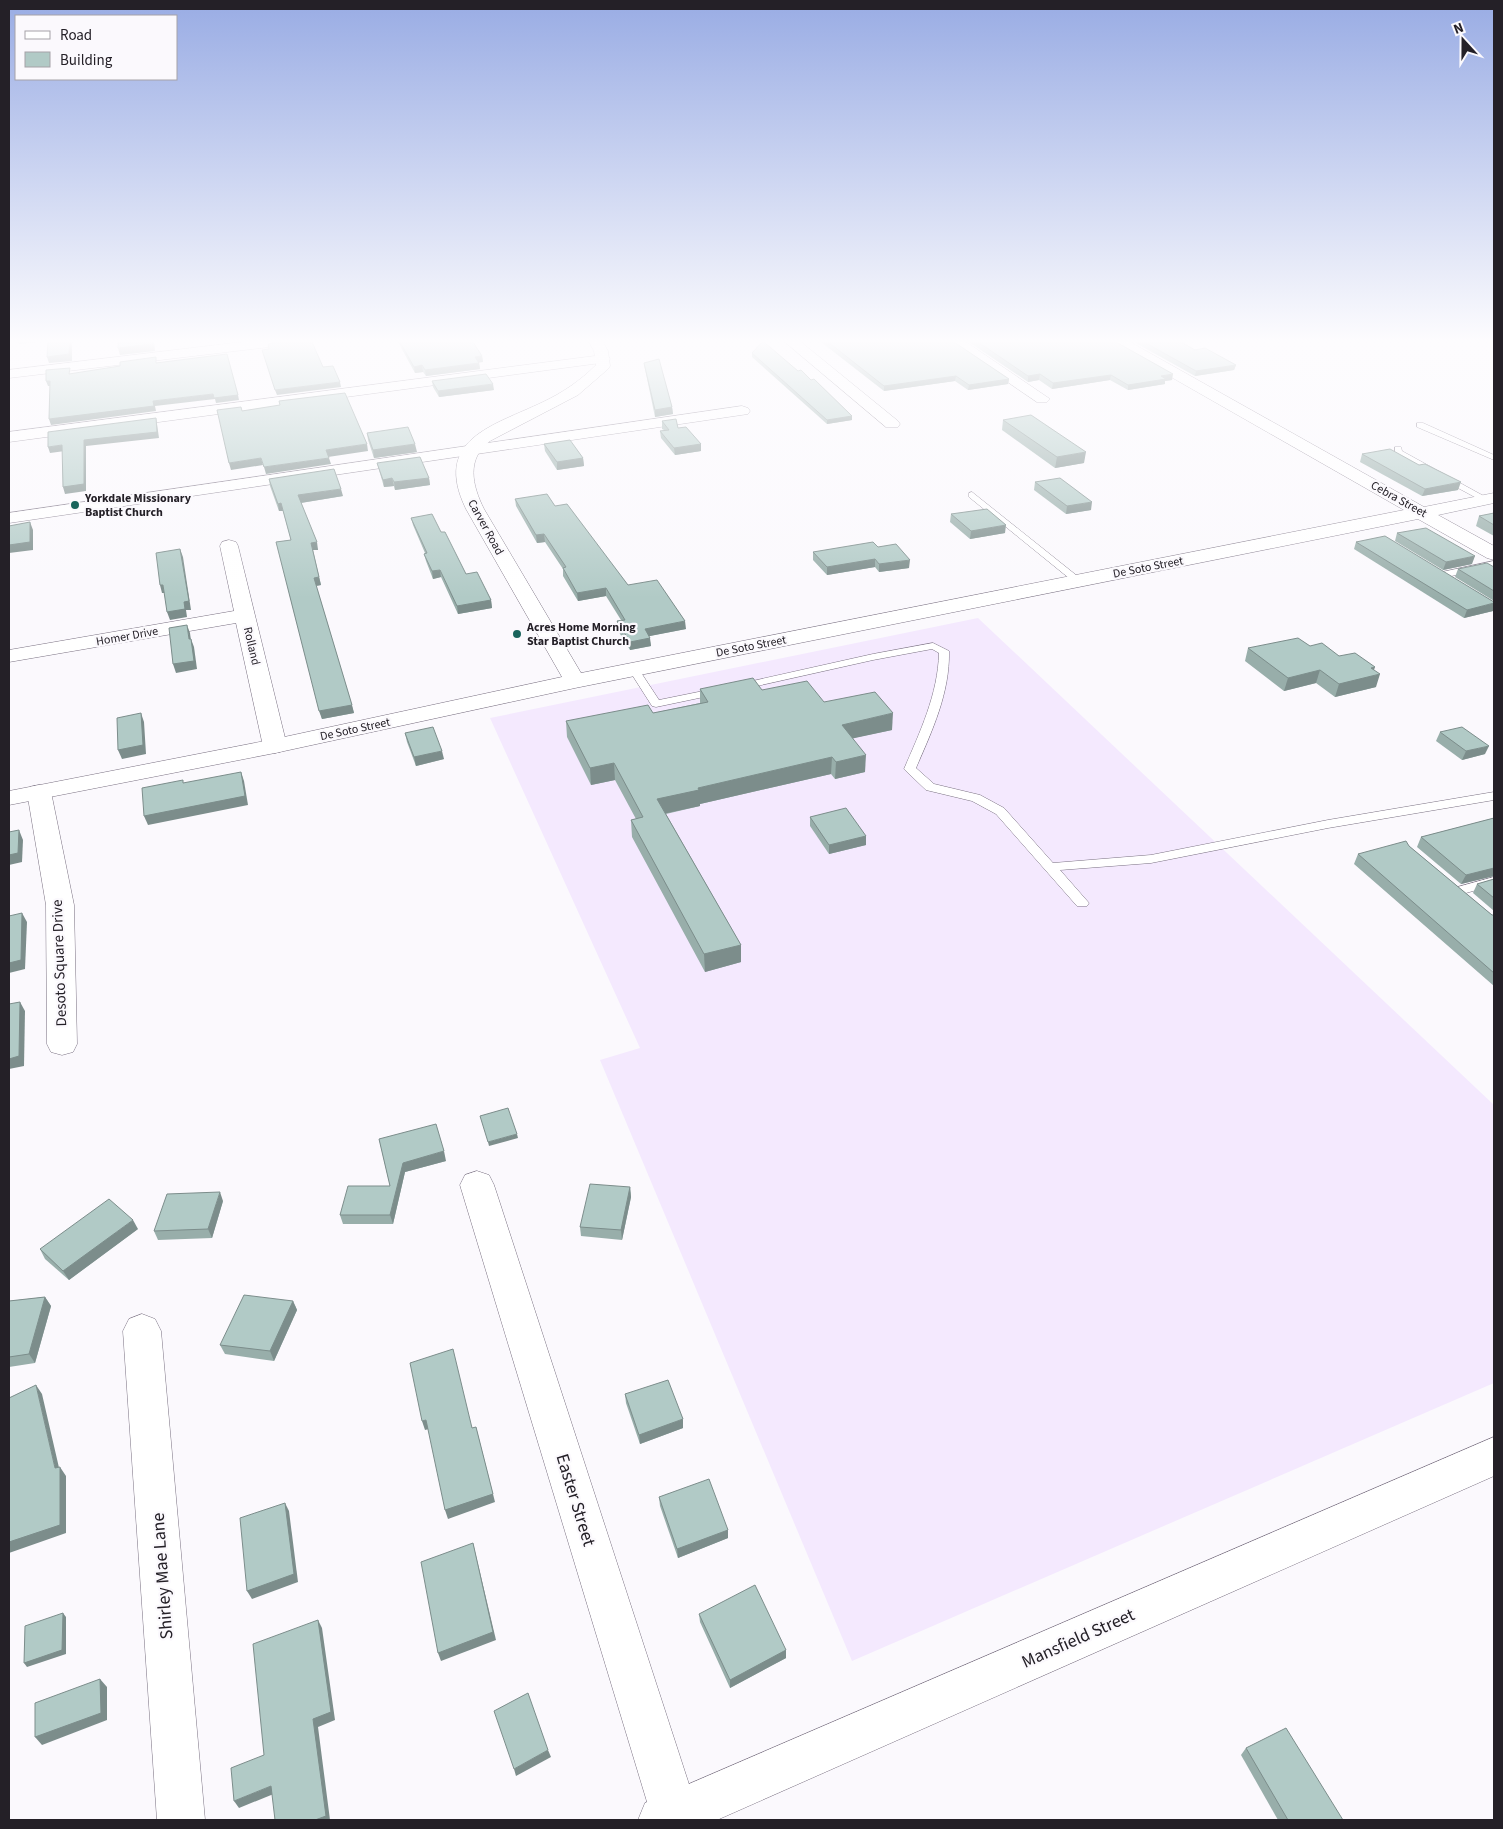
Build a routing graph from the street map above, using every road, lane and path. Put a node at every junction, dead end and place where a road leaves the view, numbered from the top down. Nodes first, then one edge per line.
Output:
1 (89, 427) edge
2 (501, 427) edge
3 (628, 427) edge
4 (1272, 427) edge
5 (1425, 427) edge
6 (9, 438) edge
7 (1398, 449) dead end
8 (471, 450) junction
9 (1494, 458) edge
10 (972, 495) dead end
11 (1491, 499) edge
12 (1422, 512) junction
13 (9, 518) edge
14 (229, 546) dead end
15 (1494, 554) edge
16 (1494, 564) edge
17 (1078, 581) junction
18 (1457, 584) edge
19 (245, 615) junction
20 (9, 656) edge
21 (634, 670) junction
22 (575, 681) junction
23 (275, 746) junction
24 (40, 792) junction
25 (1494, 796) edge
26 (9, 798) edge
27 (1050, 868) junction
28 (1446, 880) edge
29 (1494, 881) edge
30 (1459, 891) junction
31 (1473, 902) edge
32 (1082, 903) dead end
33 (62, 1044) dead end
34 (478, 1185) dead end
35 (142, 1331) dead end
36 (1494, 1456) edge
37 (668, 1817) edge
38 (181, 1820) edge

1 - 6 street
2 - 8 street
3 - 8 street
4 - 12 street, Cebra Street
5 - 9 lane
7 - 11 lane
8 - 13 street
8 - 22 street, Carver Road
10 - 17 lane
11 - 12 street, De Soto Street
12 - 15 street, Cebra Street
12 - 17 street, De Soto Street
14 - 19 street, Rolland
16 - 18 lane
17 - 21 street, De Soto Street
19 - 20 street, Homer Drive
19 - 23 street, Rolland
21 - 22 street, De Soto Street
21 - 27 lane
22 - 23 street, De Soto Street
23 - 24 street, De Soto Street
24 - 26 street, De Soto Street
24 - 33 street, Desoto Square Drive
25 - 27 lane
27 - 32 lane
28 - 30 lane
29 - 30 lane
30 - 31 lane
34 - 37 street, Easter Street
35 - 38 street, Shirley Mae Lane
36 - 37 street, Mansfield Street

